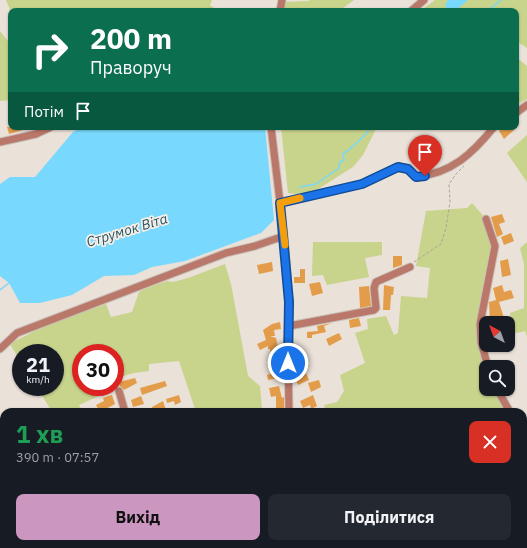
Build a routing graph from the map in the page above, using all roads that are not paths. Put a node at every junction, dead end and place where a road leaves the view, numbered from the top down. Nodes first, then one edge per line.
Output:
1 (424, 0) edge
2 (415, 8) edge
3 (45, 130) edge
4 (271, 130) edge
5 (492, 130) edge
6 (0, 142) edge
7 (280, 203) junction
8 (486, 219) dead end
9 (284, 236) junction
10 (410, 267) road end
11 (289, 326) junction
12 (0, 349) edge
13 (486, 360) edge
14 (120, 396) edge
15 (501, 396) edge
16 (124, 408) edge
17 (289, 408) edge
18 (508, 408) edge

1 - 2 street
3 - 6 street
4 - 7 street
5 - 7 street
7 - 9 street
8 - 13 street
9 - 11 street
9 - 12 street
10 - 11 street
11 - 17 street
14 - 16 street
15 - 18 street

